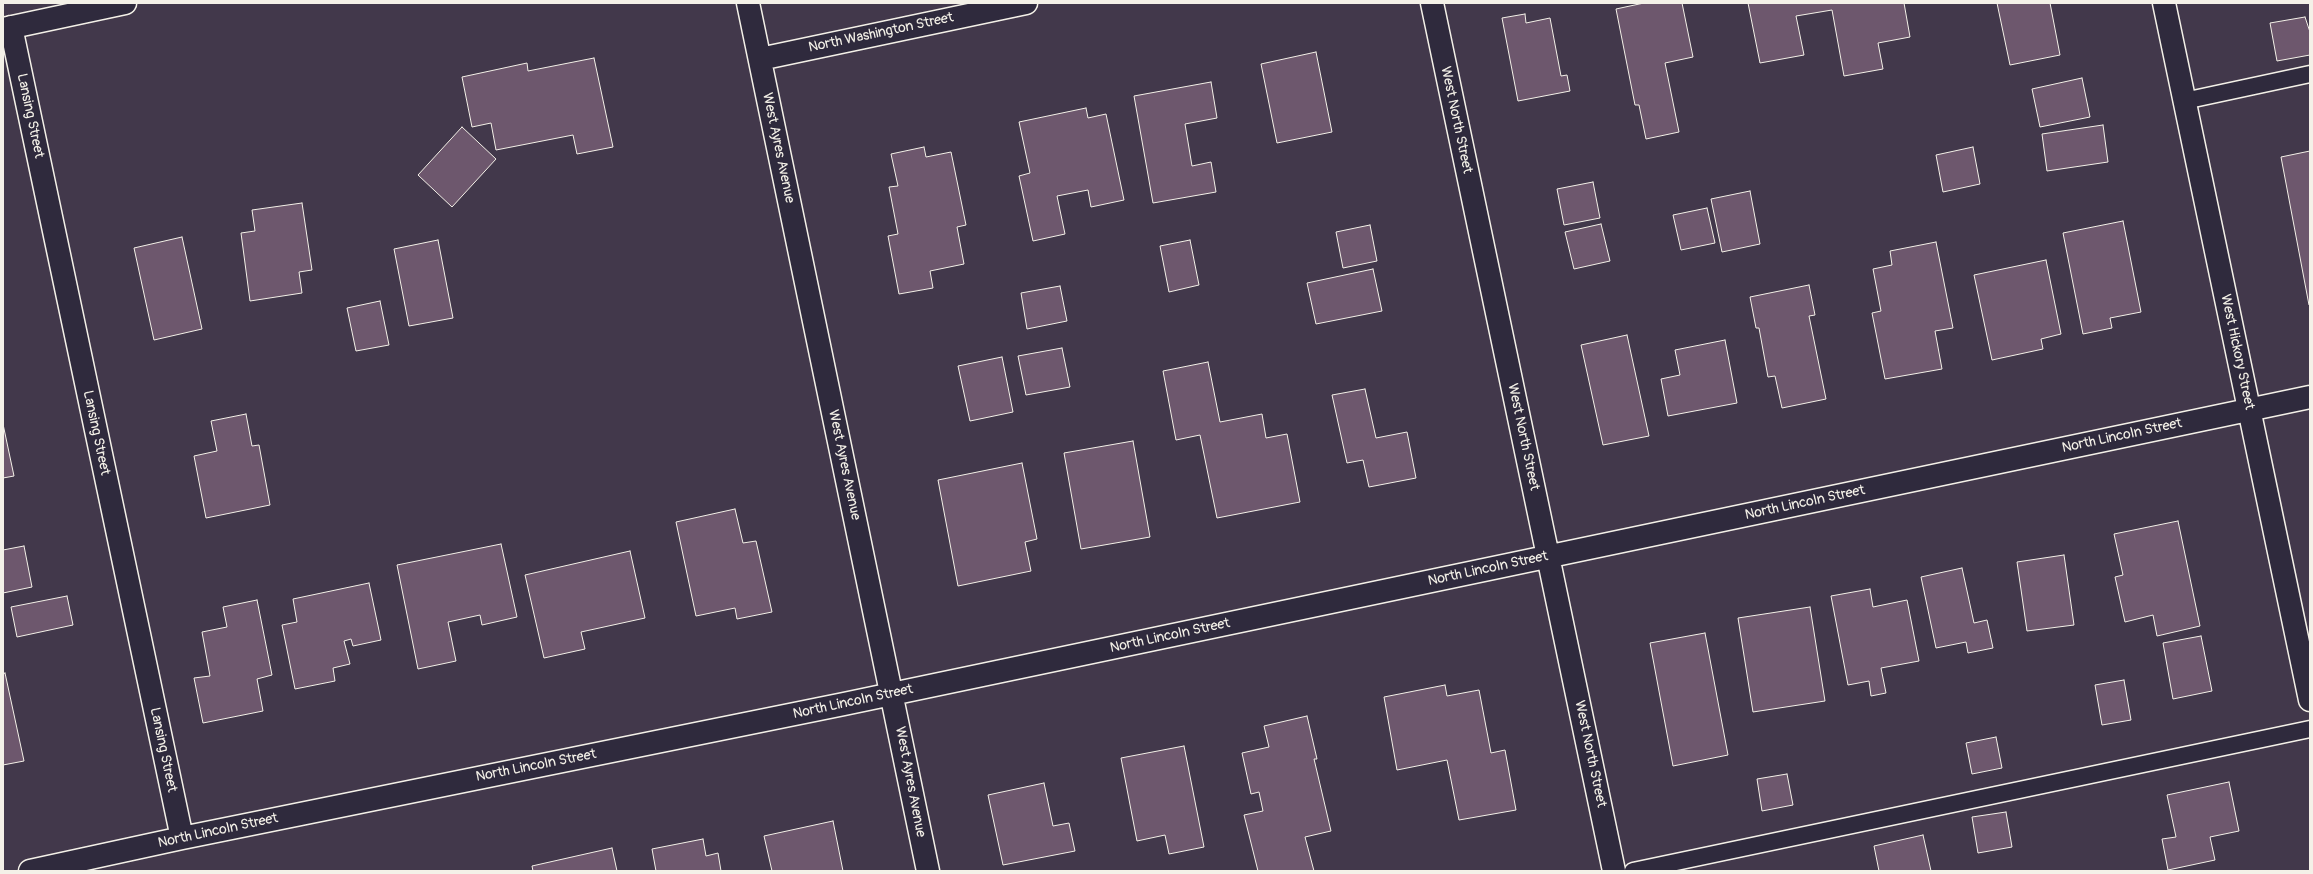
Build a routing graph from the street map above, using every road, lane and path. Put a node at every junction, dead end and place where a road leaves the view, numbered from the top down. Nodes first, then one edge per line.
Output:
1 (125, 3) edge
2 (748, 3) edge
3 (1026, 3) edge
4 (1432, 3) edge
5 (2164, 3) edge
6 (7, 28) edge
7 (760, 59) junction
8 (2310, 74) edge
9 (2184, 102) junction
10 (2310, 397) edge
11 (2249, 409) junction
12 (1548, 556) junction
13 (892, 694) junction
14 (2310, 700) edge
15 (2310, 729) edge
16 (182, 838) junction
17 (30, 871) edge
18 (928, 871) edge
19 (1614, 871) edge
20 (1633, 871) edge

1 - 6 street
2 - 7 street, West Ayres Avenue
3 - 7 street, North Washington Street
4 - 12 street, West North Street
5 - 9 street, West Hickory Street
6 - 16 street, Lansing Street
7 - 13 street, West Ayres Avenue
8 - 9 lane
9 - 11 street, West Hickory Street
10 - 11 street, North Lincoln Street
11 - 12 street, North Lincoln Street
11 - 14 street, West Hickory Street
12 - 13 street, North Lincoln Street
12 - 19 street, West North Street
13 - 16 street, North Lincoln Street
13 - 18 street, West Ayres Avenue
15 - 20 lane
16 - 17 street, North Lincoln Street

